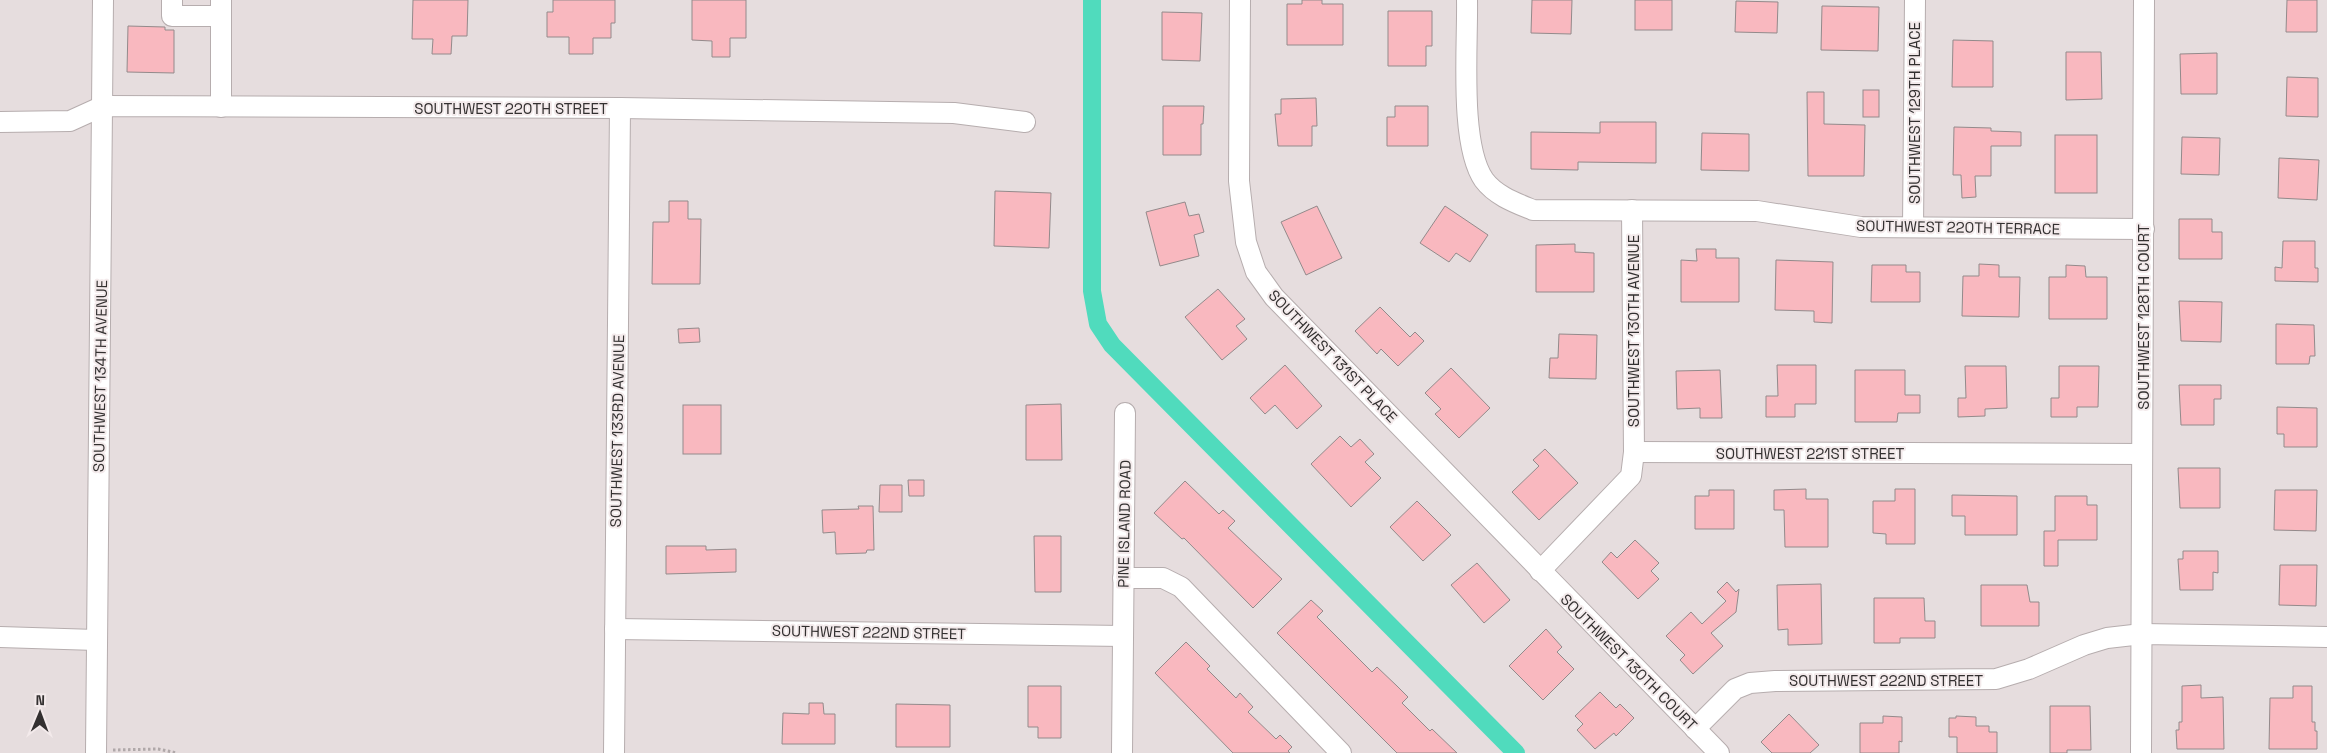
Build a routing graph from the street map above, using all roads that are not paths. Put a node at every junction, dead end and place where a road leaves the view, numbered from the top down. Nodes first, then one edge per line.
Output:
1 (103, 0) edge
2 (172, 0) edge
3 (1240, 0) edge
4 (1468, 0) edge
5 (1915, 0) edge
6 (2144, 0) edge
7 (221, 8) edge
8 (103, 106) junction
9 (221, 107) junction
10 (620, 108) junction
11 (0, 122) edge
12 (1025, 122) dead end
13 (1632, 210) junction
14 (1913, 227) junction
15 (2144, 230) junction
16 (1125, 413) dead end
17 (1634, 452) junction
18 (2142, 454) junction
19 (1540, 571) junction
20 (1123, 578) junction
21 (615, 629) junction
22 (2142, 634) junction
23 (1123, 636) junction
24 (0, 637) edge
25 (2327, 637) edge
26 (96, 640) junction
27 (1695, 728) junction
28 (96, 752) edge
29 (614, 753) edge
30 (1122, 753) edge
31 (1342, 753) edge
32 (1719, 753) edge
33 (2141, 753) edge

1 - 8 street, SOUTHWEST 134TH AVENUE
2 - 7 street
3 - 19 street, SOUTHWEST 131ST PLACE
4 - 13 street, SOUTHWEST 220TH TERRACE
5 - 14 street, SOUTHWEST 129TH PLACE
6 - 15 street, SOUTHWEST 128TH COURT
7 - 9 street
8 - 9 street, SOUTHWEST 220TH STREET
8 - 11 street, SOUTHWEST 220TH STREET
8 - 26 street, SOUTHWEST 134TH AVENUE
9 - 10 street, SOUTHWEST 220TH STREET
10 - 12 street, SOUTHWEST 220TH STREET
10 - 21 street, SOUTHWEST 133RD AVENUE
13 - 14 street, SOUTHWEST 220TH TERRACE
13 - 17 street, SOUTHWEST 130TH AVENUE
14 - 15 street, SOUTHWEST 220TH TERRACE
15 - 18 street, SOUTHWEST 128TH COURT
16 - 20 street, PINE ISLAND ROAD
17 - 18 street, SOUTHWEST 221ST STREET
17 - 19 street
18 - 22 street, SOUTHWEST 128TH COURT
19 - 27 street, SOUTHWEST 130TH COURT
20 - 23 street, PINE ISLAND ROAD
20 - 31 street
21 - 23 street, SOUTHWEST 222ND STREET
21 - 29 street, SOUTHWEST 133RD AVENUE
22 - 25 street, SOUTHWEST 222ND STREET
22 - 27 street, SOUTHWEST 222ND STREET
22 - 33 street, SOUTHWEST 128TH COURT
23 - 30 street, PINE ISLAND ROAD
24 - 26 street
26 - 28 street, SOUTHWEST 134TH AVENUE
27 - 32 street, SOUTHWEST 130TH COURT

